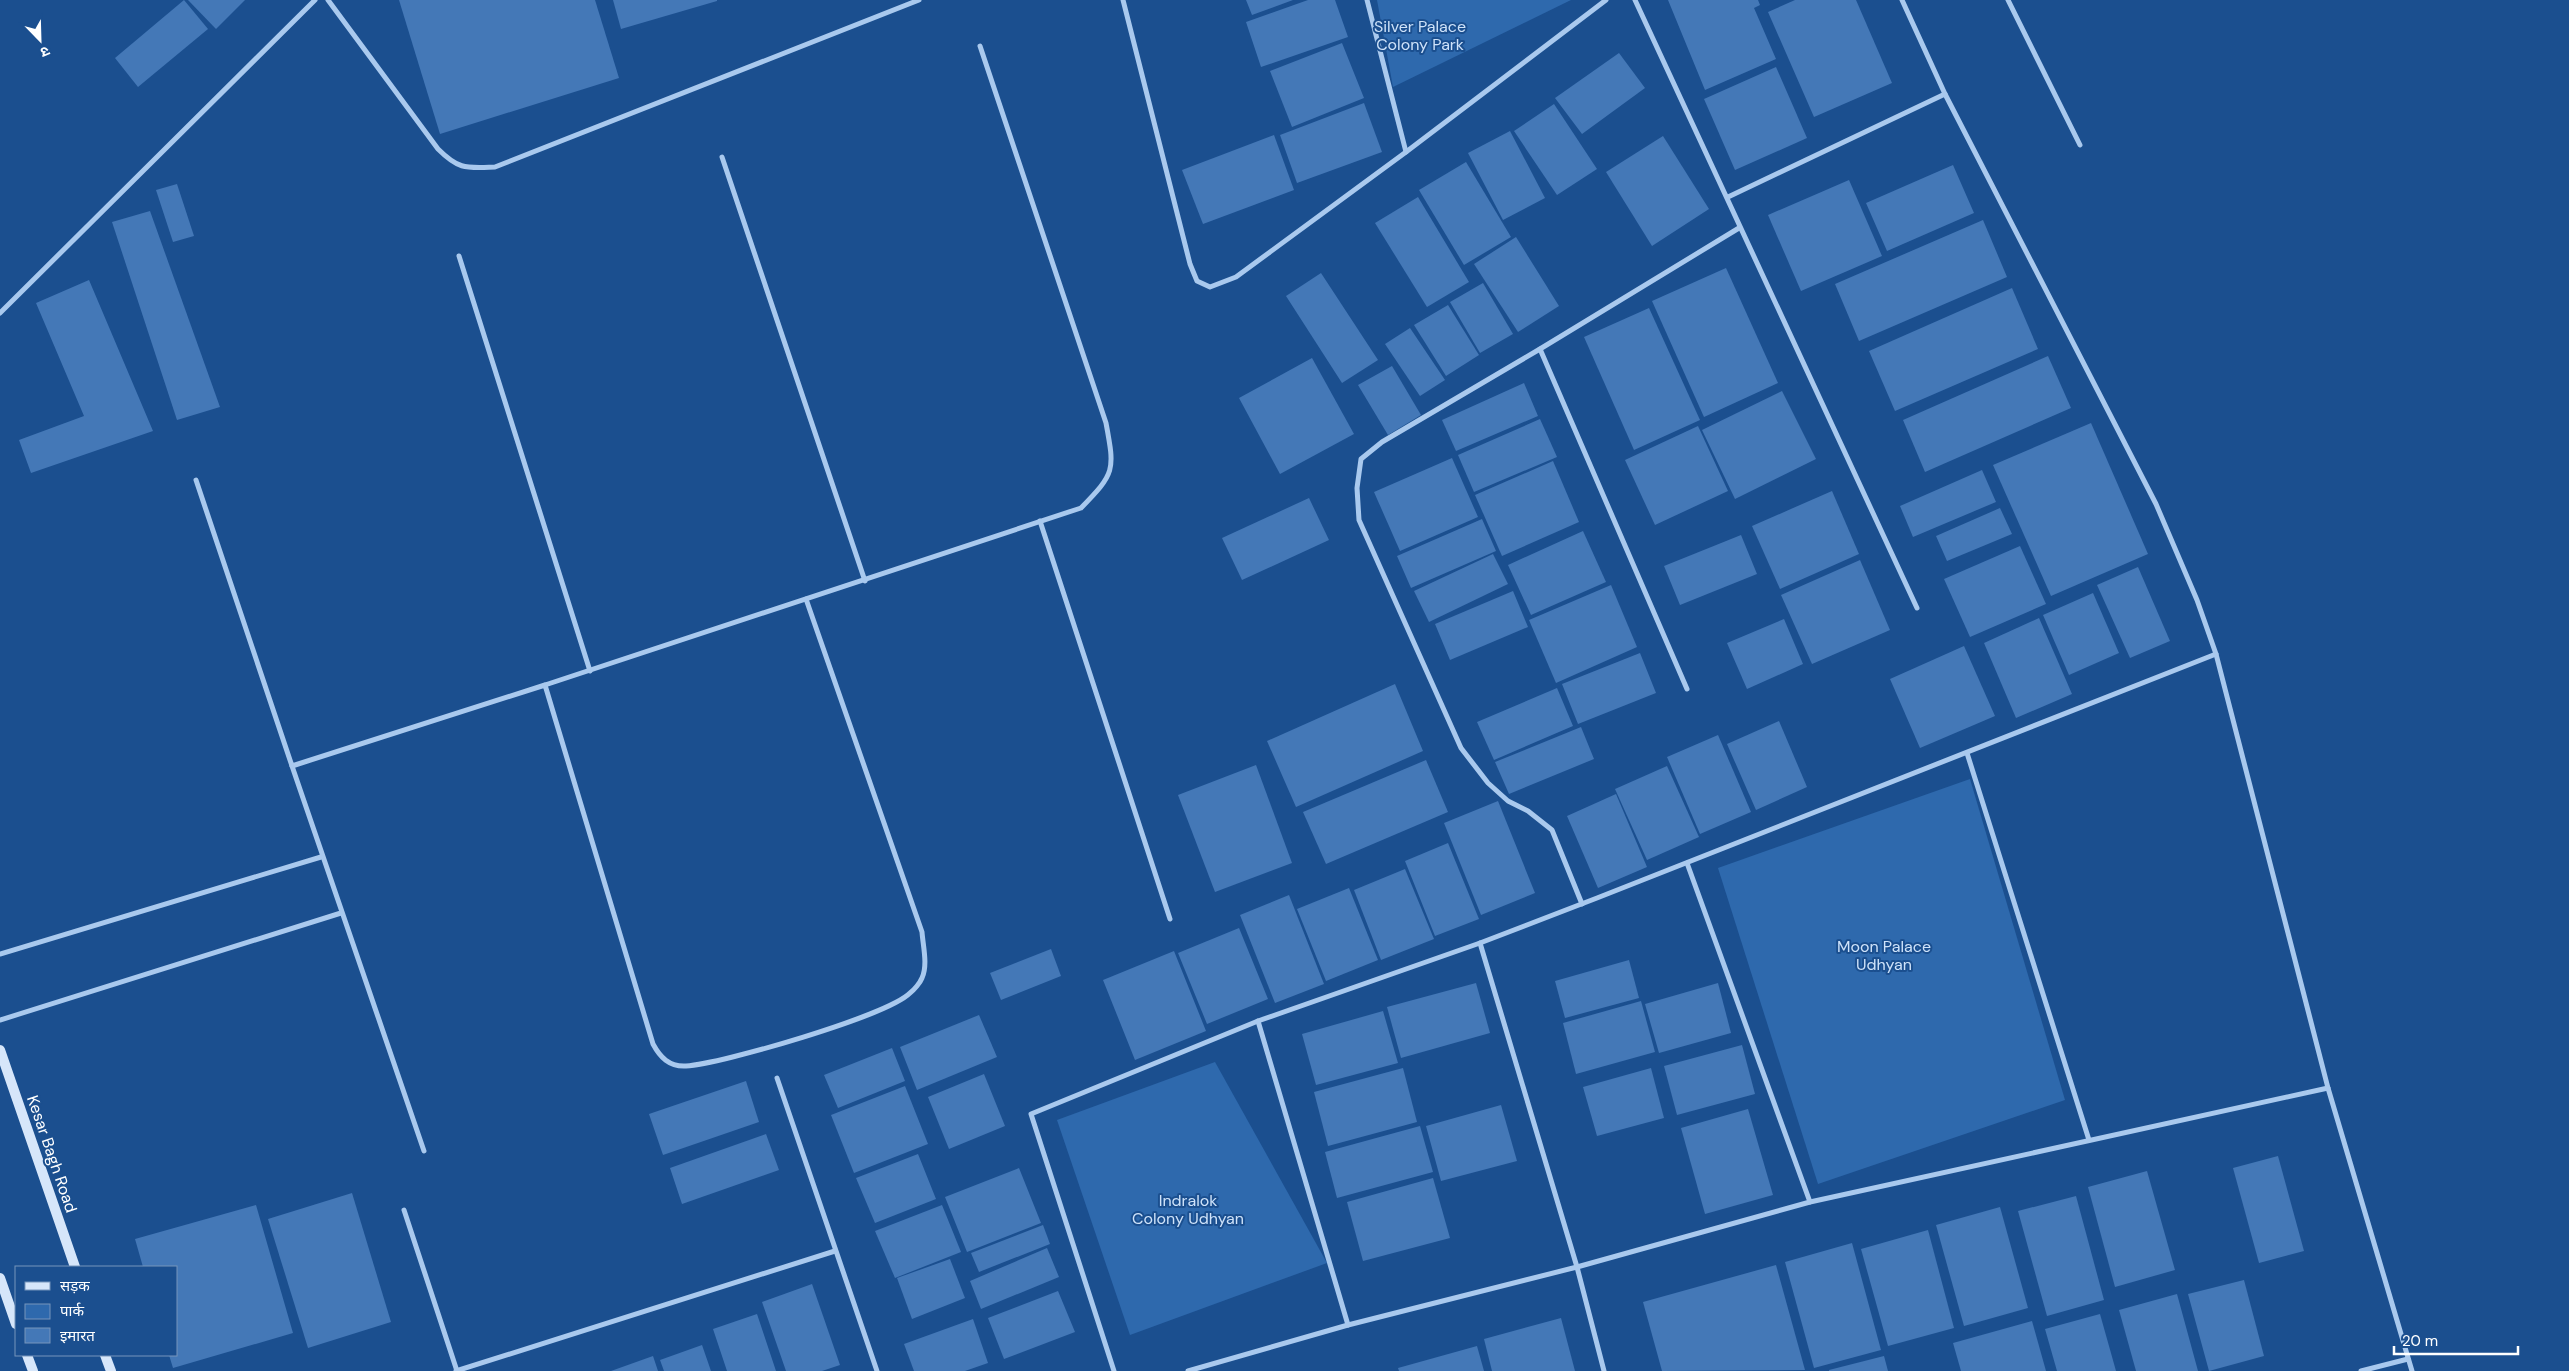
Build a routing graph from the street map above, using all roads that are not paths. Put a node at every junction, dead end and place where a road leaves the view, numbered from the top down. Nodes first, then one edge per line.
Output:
1 (315, 0) edge
2 (328, 0) edge
3 (919, 0) edge
4 (1123, 0) edge
5 (1367, 0) edge
6 (1606, 0) edge
7 (1635, 0) edge
8 (1902, 0) edge
9 (2008, 0) edge
10 (980, 46) dead end
11 (1945, 94) junction
12 (2080, 145) dead end
13 (1406, 152) junction
14 (722, 157) dead end
15 (1728, 197) junction
16 (1739, 228) junction
17 (460, 256) dead end
18 (0, 313) edge
19 (1540, 349) junction
20 (196, 480) dead end
21 (1040, 521) junction
22 (865, 581) junction
23 (806, 599) junction
24 (1917, 608) dead end
25 (2216, 654) junction
26 (590, 671) junction
27 (545, 686) junction
28 (1687, 689) dead end
29 (1967, 753) junction
30 (292, 766) junction
31 (322, 857) junction
32 (1688, 863) junction
33 (1582, 904) junction
34 (341, 913) junction
35 (1170, 919) dead end
36 (1480, 942) junction
37 (0, 954) edge
38 (0, 1020) edge
39 (1258, 1021) junction
40 (0, 1050) edge
41 (777, 1078) dead end
42 (2328, 1088) junction
43 (2089, 1140) junction
44 (424, 1151) dead end
45 (1810, 1202) junction
46 (404, 1210) dead end
47 (835, 1251) junction
48 (75, 1266) edge
49 (1577, 1267) junction
50 (0, 1278) edge
51 (15, 1321) edge
52 (1348, 1324) junction
53 (27, 1356) edge
54 (106, 1356) edge
55 (2408, 1359) junction
56 (33, 1371) edge
57 (111, 1371) edge
58 (457, 1371) edge
59 (877, 1371) edge
60 (1114, 1371) edge
61 (1188, 1371) edge
62 (1604, 1371) edge
63 (2361, 1371) edge
64 (2412, 1371) edge

1 - 18 street
2 - 3 street
4 - 13 street
5 - 13 street
6 - 13 street
7 - 15 street
8 - 11 street
9 - 12 street
10 - 21 street
11 - 15 street
11 - 25 street
14 - 22 street
15 - 16 street
16 - 19 street
16 - 24 street
17 - 26 street
19 - 28 street
19 - 33 street
20 - 30 street
21 - 22 street
21 - 35 street
22 - 23 street
23 - 26 street
23 - 27 street
25 - 29 street
25 - 42 street
26 - 27 street
27 - 30 street
29 - 32 street
29 - 43 street
30 - 31 street
31 - 34 street
31 - 37 street
32 - 33 street
32 - 45 street
33 - 36 street
34 - 38 street
34 - 44 street
36 - 39 street
36 - 49 street
39 - 52 street
39 - 60 street
40 - 48 main road, Kesar Bagh Road
41 - 47 street
42 - 43 street
42 - 55 street
43 - 45 street
45 - 49 street
46 - 58 street
47 - 58 street
47 - 59 street
49 - 52 street
49 - 62 street
50 - 51 main road
52 - 61 street
53 - 56 main road
54 - 57 main road
55 - 63 street
55 - 64 street

